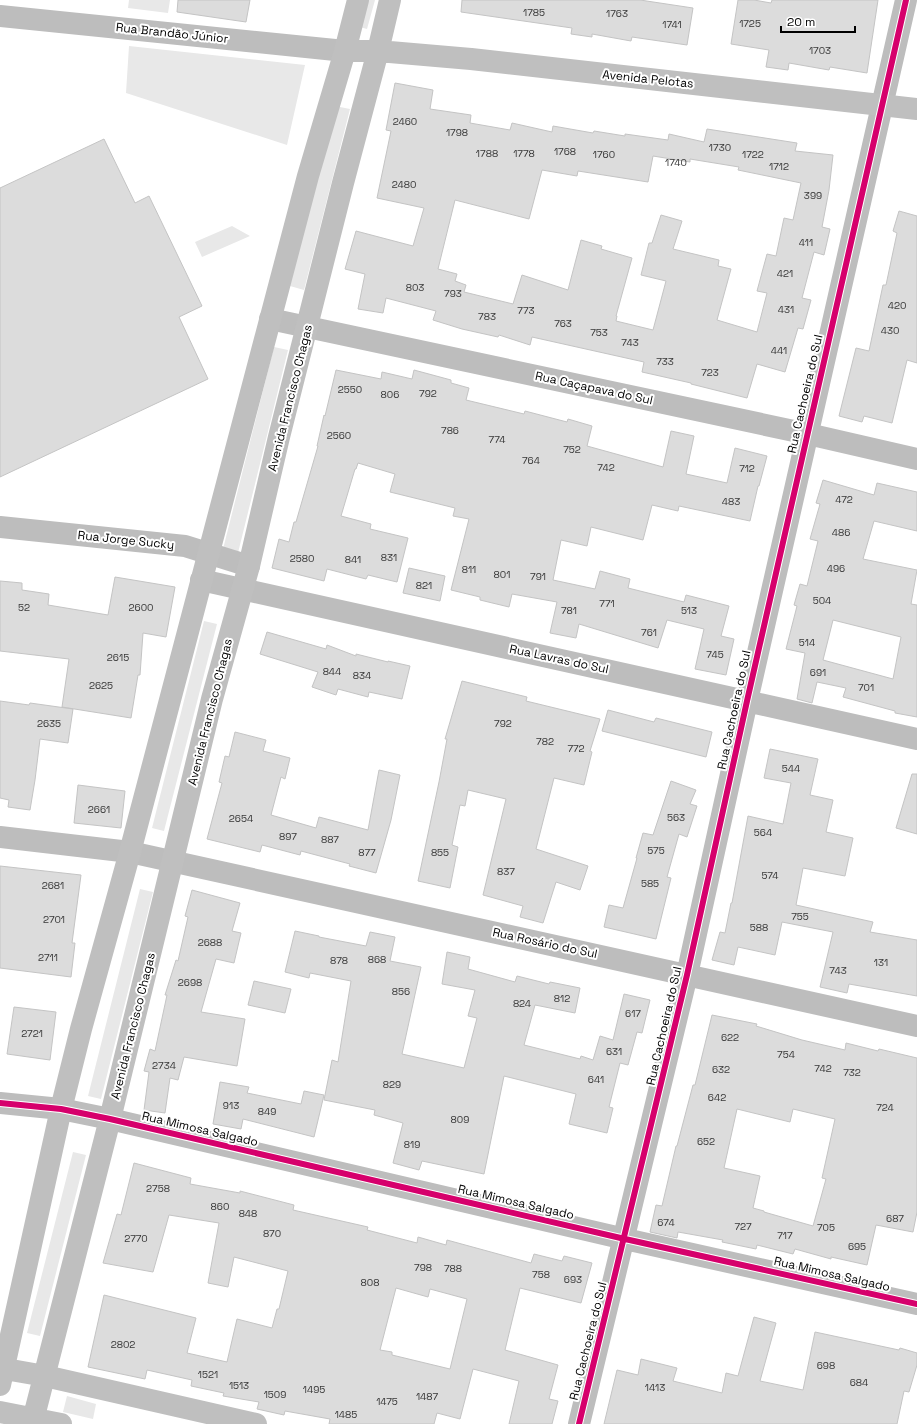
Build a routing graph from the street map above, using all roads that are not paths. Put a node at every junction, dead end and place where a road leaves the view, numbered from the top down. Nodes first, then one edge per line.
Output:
1 (358, 0) edge
2 (390, 0) edge
3 (906, 0) edge
4 (0, 16) edge
5 (345, 51) junction
6 (378, 51) junction
7 (882, 105) junction
8 (917, 109) edge
9 (270, 319) junction
10 (307, 327) junction
11 (808, 434) junction
12 (917, 459) edge
13 (0, 528) edge
14 (208, 552) junction
15 (249, 566) junction
16 (201, 580) junction
17 (242, 589) junction
18 (747, 700) junction
19 (917, 739) edge
20 (0, 837) edge
21 (130, 852) junction
22 (173, 861) junction
23 (688, 975) junction
24 (917, 1026) edge
25 (0, 1103) edge
26 (61, 1109) junction
27 (110, 1119) junction
28 (625, 1239) junction
29 (917, 1304) edge
30 (1, 1374) edge
31 (45, 1376) junction
32 (0, 1412) edge
33 (33, 1421) edge
34 (61, 1424) edge
35 (256, 1424) edge
36 (579, 1424) edge

1 - 5 main road
2 - 6 main road, Avenida Francisco Chagas
3 - 7 street, Rua Cachoeira do Sul
4 - 5 street, Rua Brandão Júnior
5 - 6 main road, Avenida Pelotas
5 - 9 main road
6 - 7 main road, Avenida Pelotas
6 - 10 main road, Avenida Francisco Chagas
7 - 8 main road, Avenida Pelotas
7 - 11 street, Rua Cachoeira do Sul
9 - 10 street, Rua Caçapava do Sul
9 - 14 main road
10 - 11 street, Rua Caçapava do Sul
10 - 15 main road, Avenida Francisco Chagas
11 - 12 street, Rua Caçapava do Sul
11 - 18 street, Rua Cachoeira do Sul
13 - 14 street, Rua Jorge Sucky
14 - 15 street, Rua Jorge Sucky
14 - 16 main road
15 - 17 main road, Avenida Francisco Chagas
16 - 17 street, Rua Lavras do Sul
16 - 21 main road
17 - 18 street, Rua Lavras do Sul
17 - 22 main road, Avenida Francisco Chagas
18 - 19 street, Rua Lavras do Sul
18 - 23 street, Rua Cachoeira do Sul
20 - 21 street, Rua Rosário do Sul
21 - 22 street, Rua Rosário do Sul
21 - 26 main road
22 - 23 street, Rua Rosário do Sul
22 - 27 main road, Avenida Francisco Chagas
23 - 24 street, Rua Rosário do Sul
23 - 28 street, Rua Cachoeira do Sul
25 - 26 street, Rua Mimosa Salgado
26 - 27 street, Rua Mimosa Salgado
26 - 30 main road
27 - 28 street, Rua Mimosa Salgado
27 - 31 main road, Avenida Francisco Chagas
28 - 29 street, Rua Mimosa Salgado
28 - 36 street, Rua Cachoeira do Sul
30 - 31 main road
31 - 33 main road, Avenida Francisco Chagas
31 - 35 main road
32 - 33 main road
33 - 34 main road

